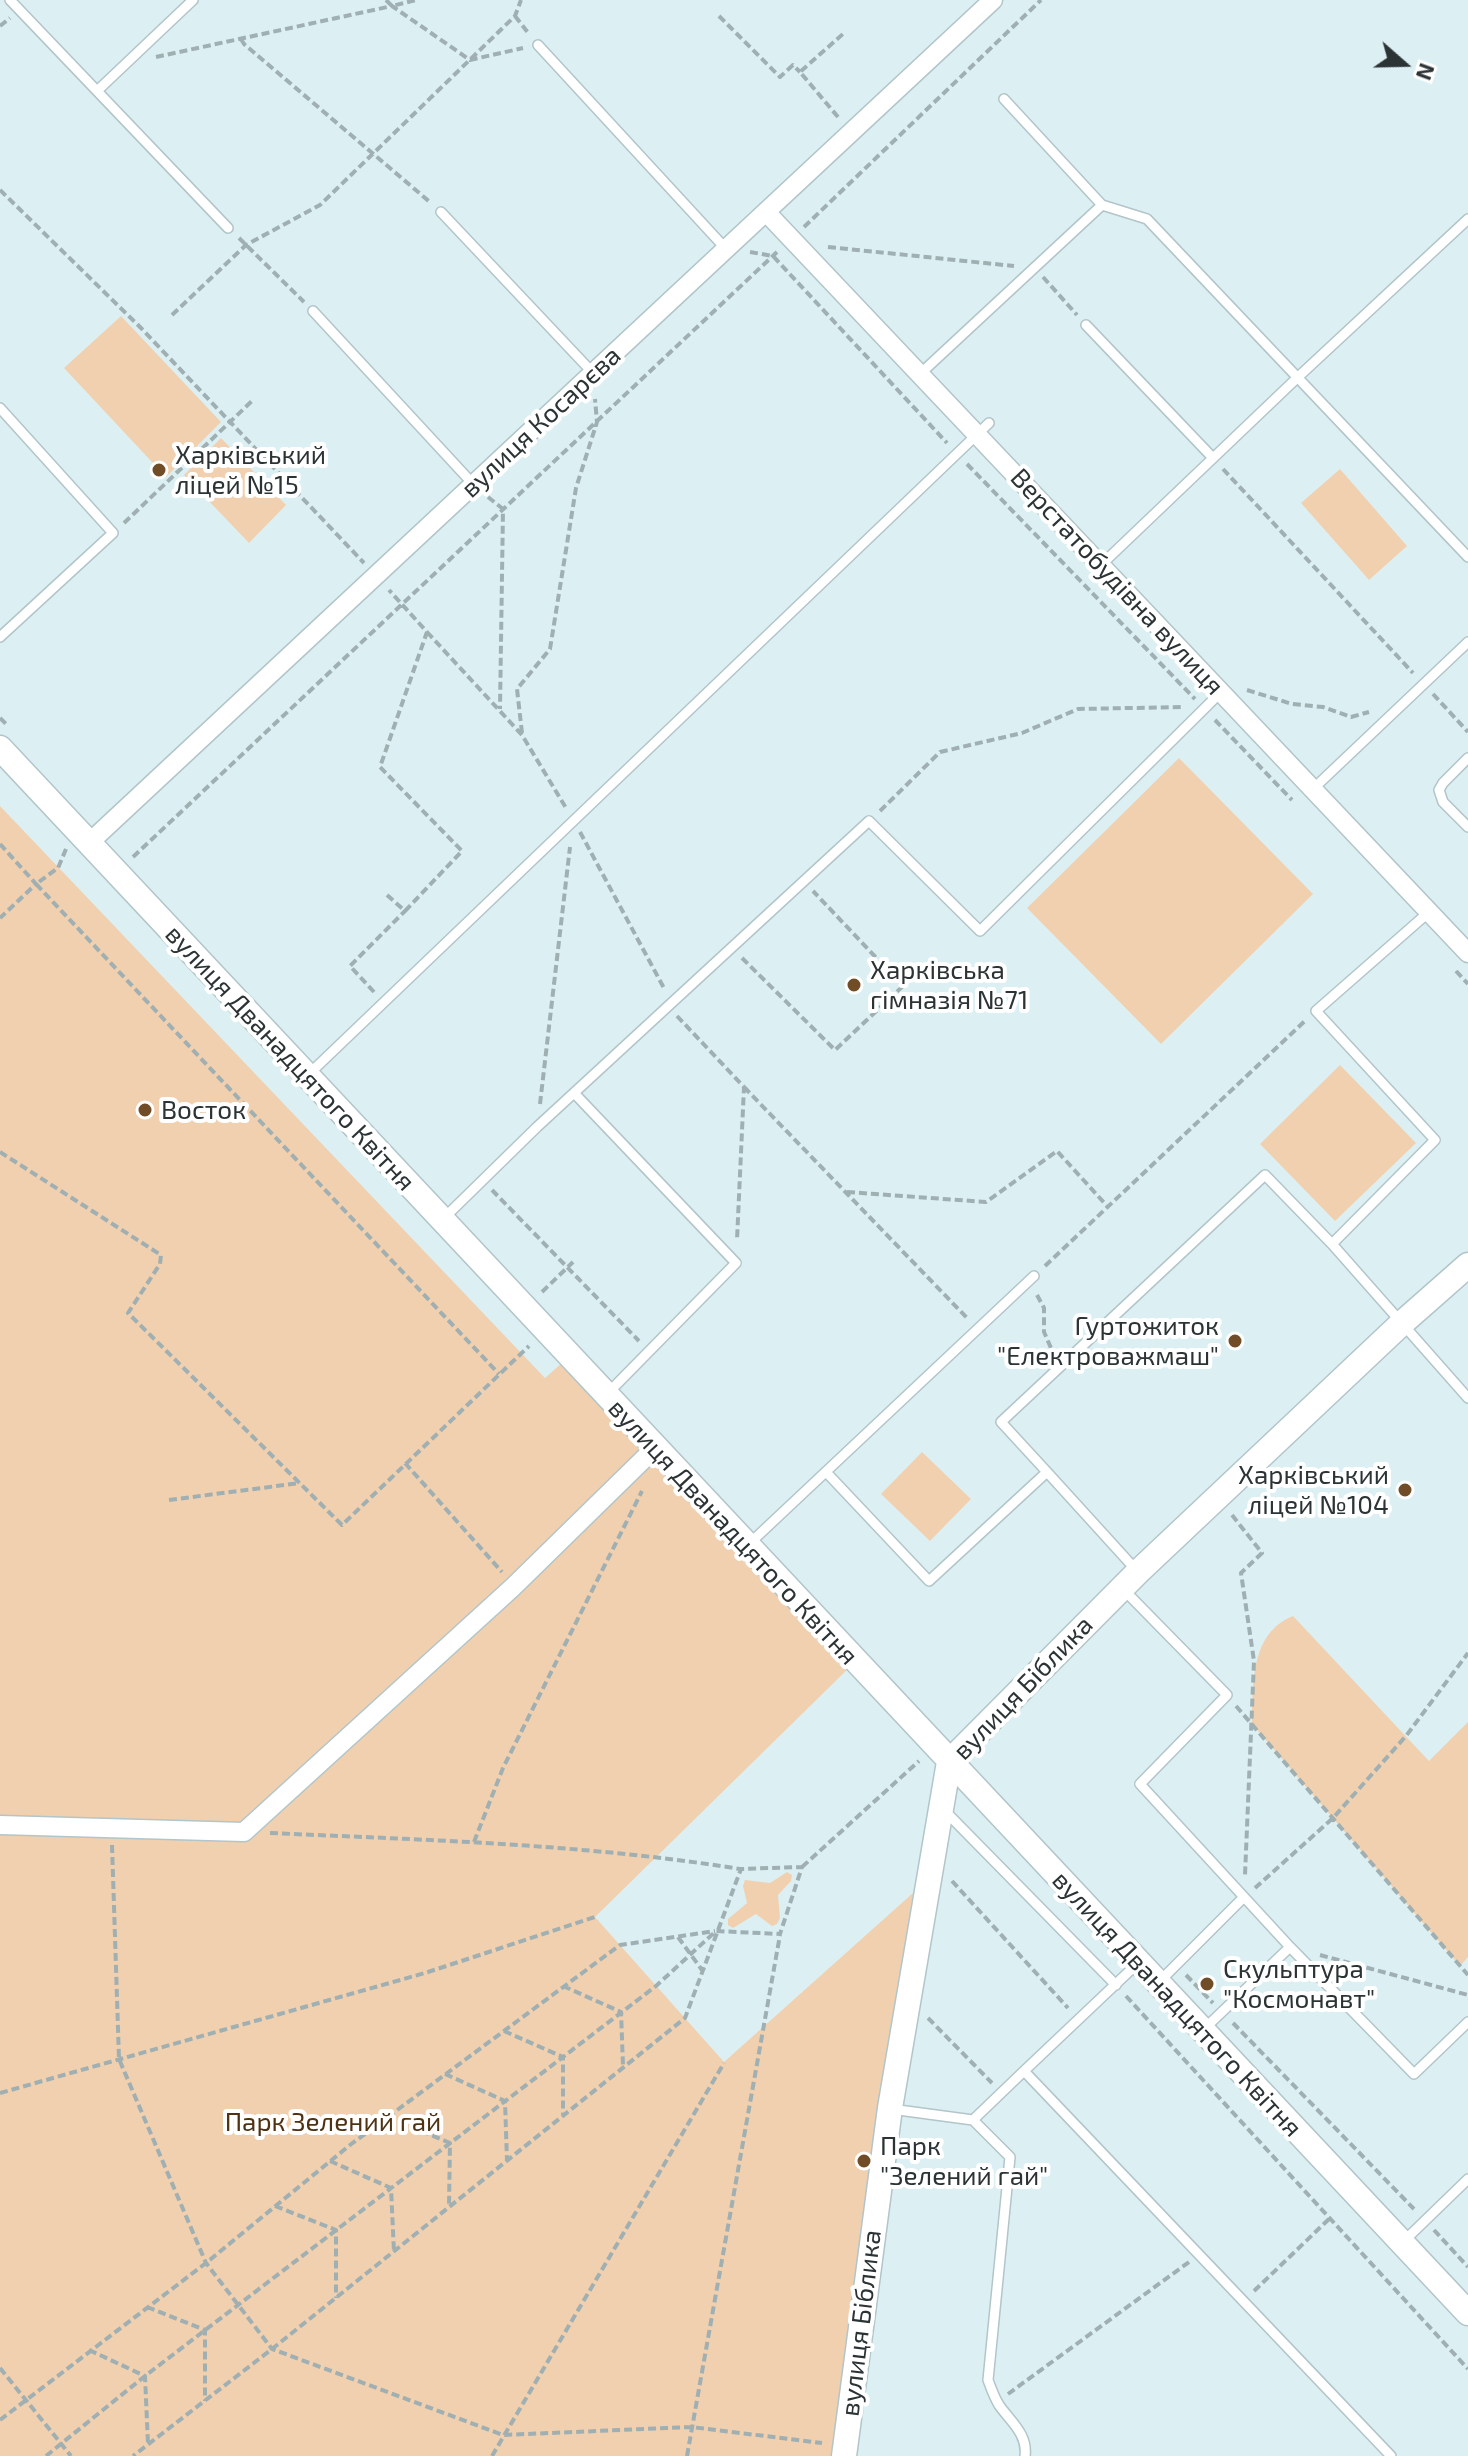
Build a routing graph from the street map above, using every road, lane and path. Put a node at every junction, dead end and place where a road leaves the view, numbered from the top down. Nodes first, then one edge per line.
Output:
1 (10, 0) edge
2 (193, 0) edge
3 (386, 0) edge
4 (416, 0) edge
5 (521, 0) edge
6 (993, 0) edge
7 (1041, 0) edge
8 (392, 6) junction
9 (515, 16) junction
10 (719, 16) dead end
11 (844, 33) dead end
12 (241, 39) junction
13 (538, 45) junction
14 (470, 60) junction
15 (127, 64) junction
16 (800, 72) junction
17 (97, 91) junction
18 (1004, 99) dead end
19 (844, 125) dead end
20 (374, 152) junction
21 (0, 190) edge
22 (1102, 205) junction
23 (441, 212) joint
24 (766, 212) junction
25 (1468, 219) edge
26 (228, 228) joint
27 (792, 239) junction
28 (246, 245) junction
29 (821, 246) dead end
30 (726, 249) junction
31 (773, 256) junction
32 (1036, 269) junction
33 (313, 311) joint
34 (172, 315) dead end
35 (1086, 325) joint
36 (593, 373) junction
37 (920, 374) junction
38 (1297, 378) junction
39 (253, 400) dead end
40 (0, 408) edge
41 (597, 422) junction
42 (983, 429) junction
43 (957, 454) junction
44 (1213, 458) junction
45 (474, 485) junction
46 (503, 509) junction
47 (113, 533) junction
48 (1468, 557) edge
49 (1101, 565) junction
50 (376, 576) junction
51 (402, 604) junction
52 (0, 637) edge
53 (1468, 642) edge
54 (1417, 677) dead end
55 (1427, 689) dead end
56 (1221, 692) junction
57 (1204, 709) junction
58 (1382, 709) dead end
59 (500, 711) dead end
60 (1468, 732) edge
61 (522, 735) dead end
62 (0, 748) edge
63 (1468, 758) edge
64 (1313, 789) junction
65 (1301, 810) dead end
66 (573, 820) junction
67 (869, 821) junction
68 (1468, 827) edge
69 (0, 844) edge
70 (78, 846) junction
71 (131, 858) dead end
72 (804, 881) junction
73 (36, 884) junction
74 (387, 895) dead end
75 (405, 911) junction
76 (1429, 912) junction
77 (0, 918) edge
78 (732, 947) junction
79 (1468, 953) edge
80 (1446, 960) dead end
81 (1468, 984) edge
82 (377, 995) dead end
83 (672, 1003) junction
84 (1316, 1011) junction
85 (307, 1076) junction
86 (744, 1087) junction
87 (575, 1094) junction
88 (0, 1152) edge
89 (483, 1181) junction
90 (846, 1192) junction
91 (1108, 1207) junction
92 (442, 1221) junction
93 (1332, 1244) junction
94 (573, 1262) dead end
95 (736, 1263) junction
96 (1468, 1265) edge
97 (567, 1268) junction
98 (1032, 1278) junction
99 (538, 1297) dead end
100 (1401, 1324) junction
101 (978, 1329) junction
102 (529, 1346) dead end
103 (650, 1352) junction
104 (1059, 1368) junction
105 (499, 1374) junction
106 (605, 1395) junction
107 (1468, 1398) edge
108 (655, 1448) junction
109 (405, 1463) junction
110 (826, 1472) junction
111 (1047, 1472) junction
112 (300, 1483) junction
113 (643, 1489) dead end
114 (169, 1500) dead end
115 (1232, 1515) dead end
116 (747, 1546) junction
117 (1130, 1580) junction
118 (513, 1587) junction
119 (1468, 1653) edge
120 (1227, 1695) junction
121 (1252, 1724) junction
122 (919, 1761) dead end
123 (949, 1762) junction
124 (941, 1807) junction
125 (1333, 1818) junction
126 (0, 1825) edge
127 (111, 1827) junction
128 (244, 1832) junction
129 (474, 1842) junction
130 (802, 1867) junction
131 (741, 1869) junction
132 (942, 1870) dead end
133 (1244, 1897) junction
134 (595, 1917) dead end
135 (716, 1931) junction
136 (780, 1934) junction
137 (678, 1937) junction
138 (1290, 1947) junction
139 (690, 1954) junction
140 (1138, 1963) junction
141 (702, 1970) junction
142 (1468, 1975) edge
143 (1157, 1983) junction
144 (1116, 1985) junction
145 (563, 1986) junction
146 (1468, 1995) edge
147 (919, 2008) dead end
148 (621, 2012) junction
149 (1073, 2013) dead end
150 (1468, 2022) edge
151 (504, 2031) junction
152 (1202, 2031) junction
153 (563, 2057) junction
154 (119, 2059) junction
155 (724, 2063) dead end
156 (623, 2068) junction
157 (1024, 2071) junction
158 (445, 2074) junction
159 (996, 2088) dead end
160 (0, 2093) edge
161 (505, 2101) junction
162 (890, 2108) junction
163 (563, 2116) junction
164 (388, 2117) junction
165 (973, 2120) junction
166 (450, 2143) junction
167 (330, 2161) junction
168 (507, 2161) junction
169 (1468, 2179) edge
170 (391, 2188) junction
171 (275, 2206) junction
172 (449, 2207) junction
173 (1330, 2218) junction
174 (336, 2230) junction
175 (1402, 2243) junction
176 (394, 2252) junction
177 (1199, 2255) junction
178 (206, 2263) junction
179 (336, 2298) junction
180 (1243, 2302) junction
181 (238, 2305) junction
182 (147, 2307) junction
183 (1468, 2313) edge
184 (205, 2330) junction
185 (272, 2349) junction
186 (89, 2350) junction
187 (0, 2368) edge
188 (1468, 2369) edge
189 (145, 2376) junction
190 (25, 2399) junction
191 (205, 2401) junction
192 (997, 2402) junction
193 (0, 2420) edge
194 (691, 2427) junction
195 (503, 2435) junction
196 (61, 2444) junction
197 (148, 2445) junction
198 (836, 2450) edge
199 (46, 2456) edge
200 (71, 2456) edge
201 (133, 2456) edge
202 (492, 2456) edge
203 (687, 2456) edge
204 (1025, 2456) edge
205 (1391, 2456) edge

1 - 17 lane
2 - 15 lane
3 - 8 path
4 - 8 path
5 - 9 path
6 - 24 street, вулиця Косарєва
7 - 27 path
8 - 12 path
8 - 14 path
9 - 13 path
9 - 14 path
10 - 16 path
11 - 16 path
12 - 15 path
12 - 20 path
13 - 14 path
13 - 30 lane
14 - 20 path
15 - 17 lane
16 - 19 path
17 - 26 lane
18 - 22 lane
20 - 23 path
20 - 28 path
21 - 50 path
22 - 32 lane
22 - 38 lane
23 - 36 lane
24 - 27 street, Верстатобудівна вулиця
24 - 30 street, вулиця Косарєва
25 - 38 lane
26 - 28 path
27 - 31 path
27 - 37 street, Верстатобудівна вулиця
28 - 33 path
28 - 34 path
29 - 32 path
30 - 36 street, вулиця Косарєва
31 - 41 path
31 - 43 path
32 - 35 path
32 - 37 lane
33 - 45 lane
35 - 44 lane
36 - 41 path
36 - 45 street, вулиця Косарєва
37 - 42 street, Верстатобудівна вулиця
38 - 44 lane
38 - 48 lane
39 - 47 path
40 - 47 lane
41 - 46 path
41 - 61 path
42 - 43 lane
42 - 49 street, Верстатобудівна вулиця
43 - 57 path
43 - 66 lane
44 - 49 lane
44 - 54 path
45 - 46 path
45 - 50 street, вулиця Косарєва
46 - 51 path
46 - 59 path
47 - 52 lane
49 - 56 street, Верстатобудівна вулиця
50 - 51 path
50 - 70 street, вулиця Косарєва
51 - 71 path
51 - 75 path
53 - 64 lane
55 - 60 path
56 - 57 lane
56 - 58 path
56 - 64 street, Верстатобудівна вулиця
57 - 65 path
57 - 67 path
57 - 67 lane
62 - 70 street, вулиця Дванадцятого Квітня
63 - 68 lane
64 - 76 street, Верстатобудівна вулиця
66 - 83 path
66 - 85 lane
67 - 72 lane
69 - 73 path
70 - 73 path
70 - 85 street, вулиця Дванадцятого Квітня
72 - 78 lane
72 - 78 path
73 - 77 path
73 - 105 path
74 - 75 path
75 - 82 path
76 - 79 street, Верстатобудівна вулиця
76 - 84 lane
78 - 83 lane
80 - 81 path
83 - 86 path
83 - 87 lane
84 - 91 path
84 - 93 lane
85 - 92 street, вулиця Дванадцятого Квітня
86 - 90 path
86 - 95 path
87 - 89 lane
87 - 95 lane
88 - 112 path
89 - 92 lane
89 - 97 path
90 - 91 path
90 - 101 path
91 - 98 path
92 - 106 street, вулиця Дванадцятого Квітня
93 - 100 lane
93 - 104 lane
94 - 97 path
95 - 103 lane
96 - 100 street, вулиця Біблика
97 - 99 path
97 - 103 path
98 - 101 lane
98 - 104 path
100 - 107 lane
100 - 117 street, вулиця Біблика
101 - 110 lane
102 - 105 path
103 - 106 lane
104 - 111 lane
105 - 109 path
106 - 108 street, вулиця Дванадцятого Квітня
108 - 116 street, вулиця Дванадцятого Квітня
108 - 118 street
109 - 112 path
109 - 118 path
110 - 111 lane
110 - 116 lane
111 - 117 lane
112 - 114 path
113 - 129 path
115 - 121 path
116 - 123 street, вулиця Дванадцятого Квітня
117 - 120 lane
117 - 123 street, вулиця Біблика
118 - 128 street
119 - 125 path
120 - 121 path
120 - 133 lane
121 - 125 path
121 - 133 path
122 - 130 path
123 - 124 street, вулиця Біблика
123 - 140 street, вулиця Дванадцятого Квітня
124 - 144 lane
124 - 162 street, вулиця Біблика
125 - 133 path
125 - 142 path
126 - 127 street
127 - 128 street
127 - 154 path
128 - 129 path
129 - 131 path
130 - 131 path
130 - 136 path
131 - 135 path
132 - 149 path
133 - 138 lane
133 - 143 lane
134 - 154 path
135 - 136 path
135 - 137 path
135 - 139 path
135 - 141 path
136 - 194 path
137 - 139 path
137 - 145 path
138 - 146 path
138 - 150 lane
138 - 152 lane
139 - 141 path
139 - 148 path
140 - 143 street, вулиця Дванадцятого Квітня
140 - 144 lane
141 - 156 path
143 - 152 street, вулиця Дванадцятого Квітня
144 - 157 lane
144 - 173 path
145 - 148 path
145 - 151 path
147 - 159 path
148 - 153 path
148 - 156 path
151 - 153 path
151 - 158 path
152 - 175 street, вулиця Дванадцятого Квітня
153 - 161 path
153 - 163 path
154 - 160 path
154 - 178 path
155 - 195 path
156 - 163 path
157 - 165 lane
157 - 177 lane
158 - 161 path
158 - 164 path
161 - 166 path
161 - 168 path
162 - 165 lane
162 - 198 street, вулиця Біблика
163 - 168 path
164 - 166 path
164 - 167 path
165 - 192 lane
166 - 170 path
166 - 172 path
167 - 170 path
167 - 171 path
168 - 172 path
169 - 175 lane
170 - 174 path
170 - 176 path
171 - 174 path
171 - 178 path
172 - 176 path
173 - 180 path
173 - 188 path
174 - 179 path
174 - 181 path
175 - 183 street, вулиця Дванадцятого Квітня
176 - 179 path
177 - 180 lane
177 - 192 path
178 - 181 path
178 - 182 path
179 - 185 path
180 - 205 lane
181 - 184 path
181 - 185 path
182 - 184 path
182 - 186 path
184 - 189 path
184 - 191 path
185 - 191 path
185 - 195 path
186 - 189 path
186 - 190 path
187 - 190 path
189 - 196 path
189 - 197 path
190 - 193 path
190 - 196 path
191 - 197 path
192 - 204 lane
194 - 195 path
194 - 198 path
194 - 203 path
195 - 202 path
196 - 199 path
196 - 200 path
197 - 201 path

